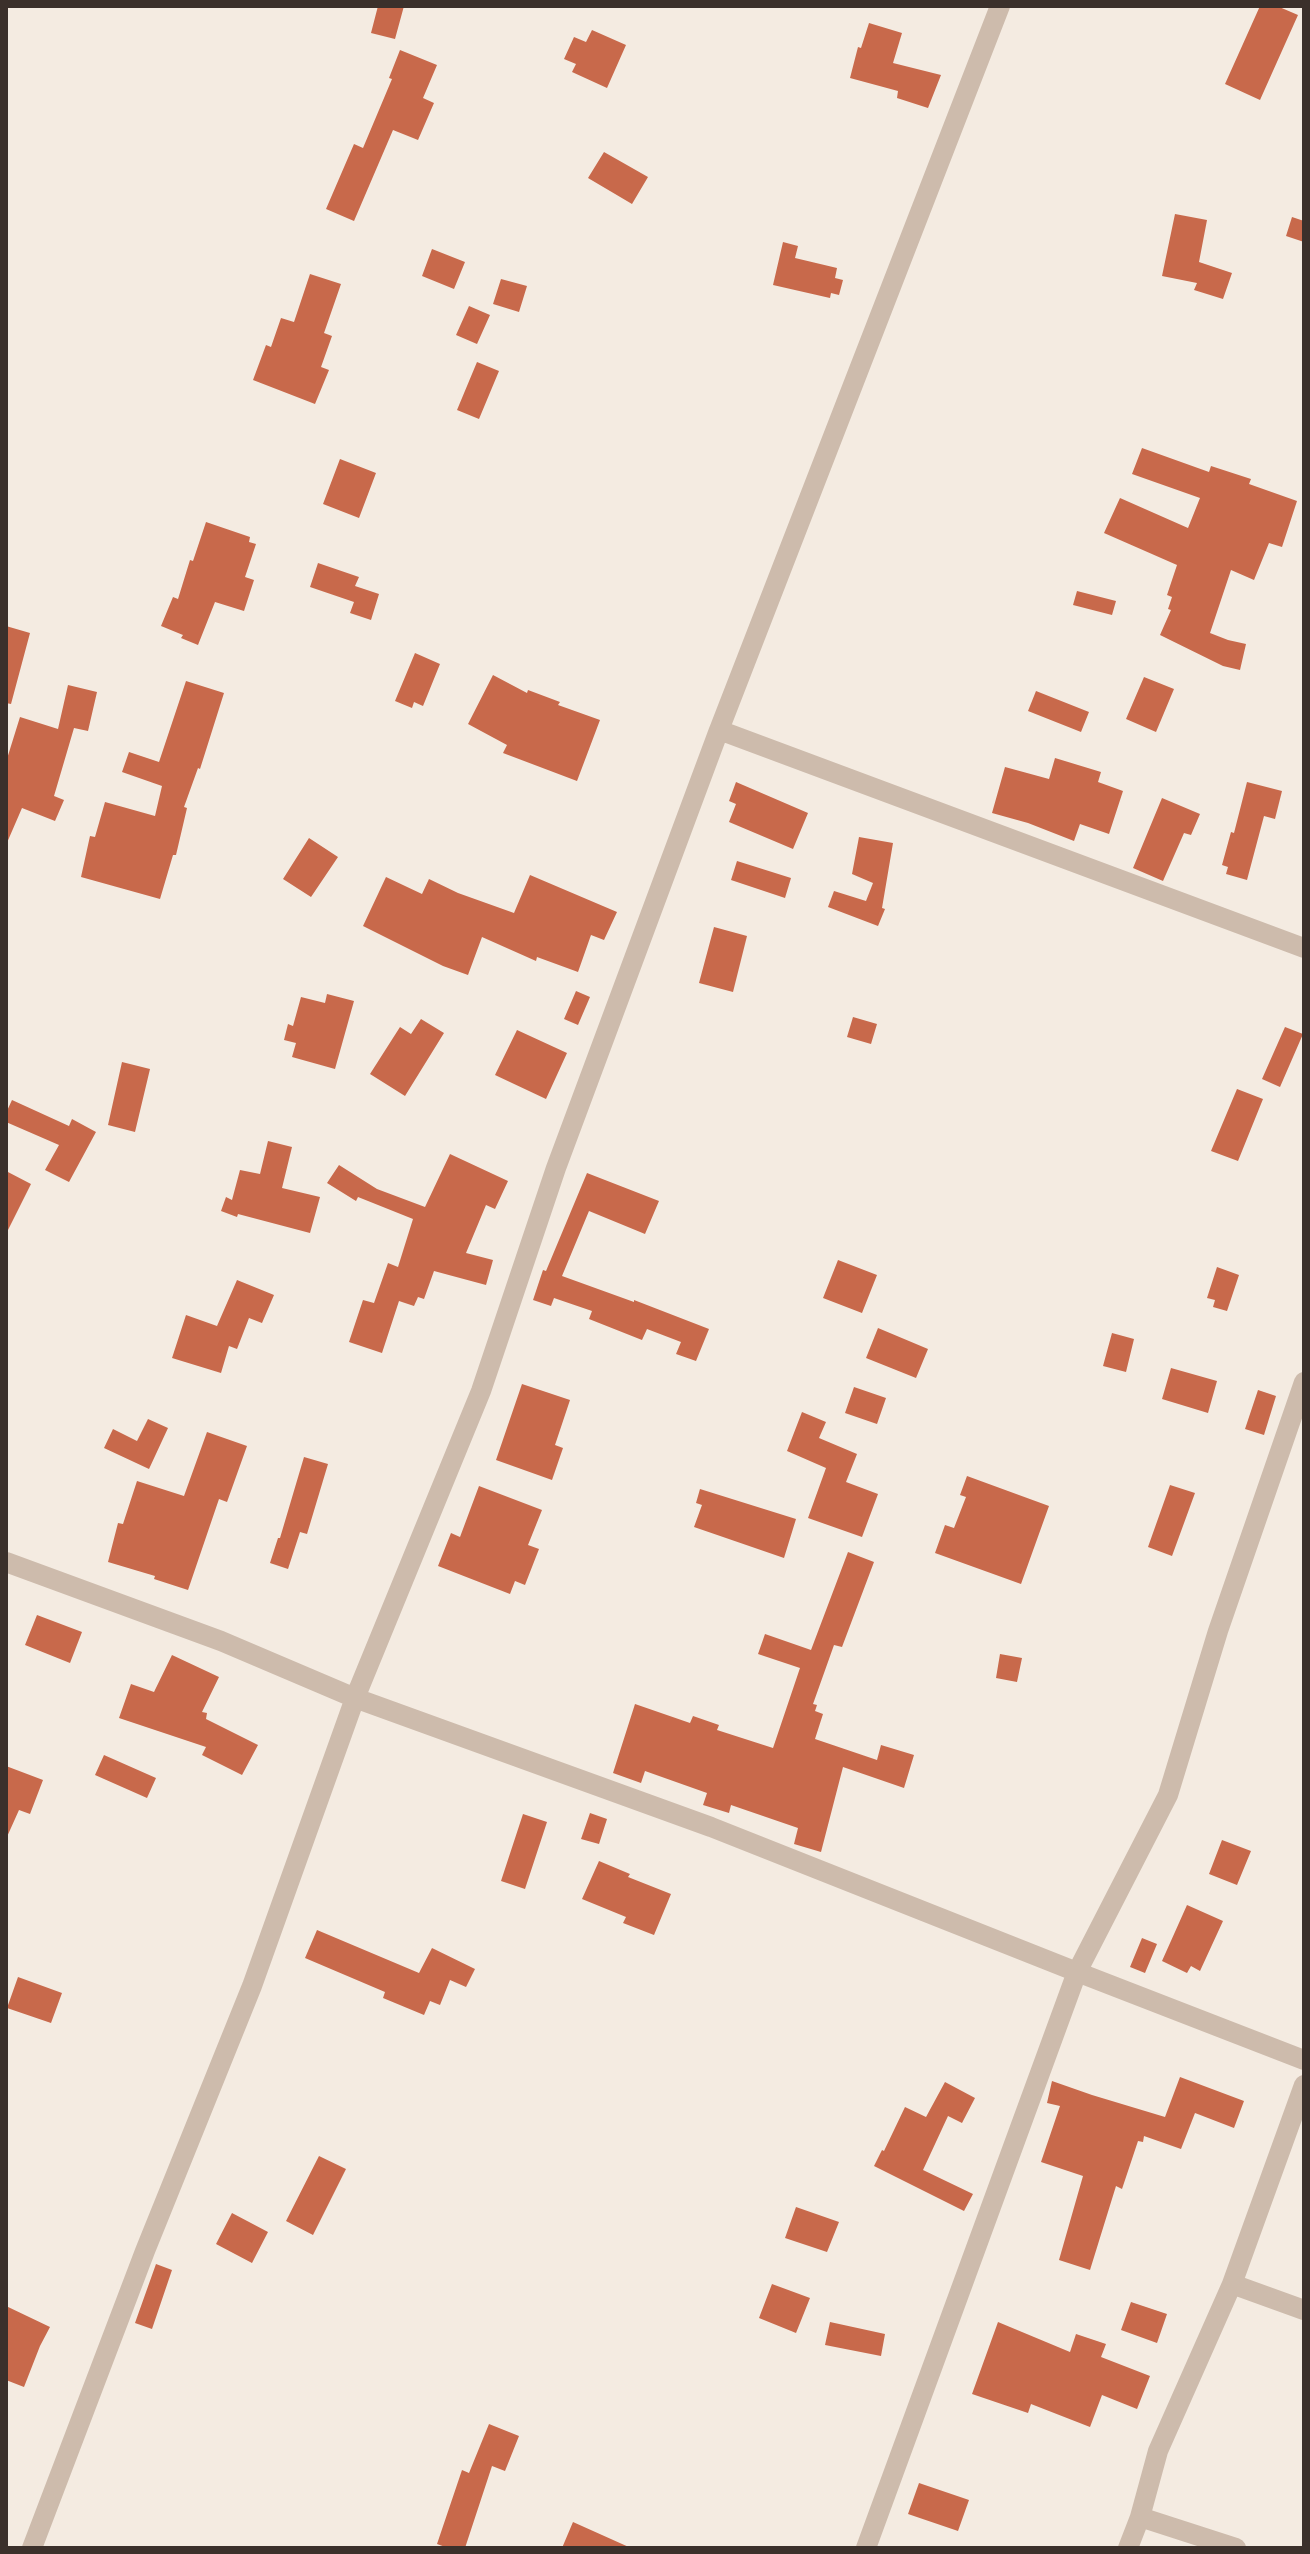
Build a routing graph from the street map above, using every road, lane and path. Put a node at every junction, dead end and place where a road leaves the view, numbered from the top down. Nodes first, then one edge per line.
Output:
1 (1000, 6) edge
2 (719, 730) junction
3 (1304, 948) edge
4 (1304, 1382) edge
5 (6, 1562) edge
6 (355, 1698) junction
7 (1077, 1972) junction
8 (1304, 2060) edge
9 (1304, 2085) edge
10 (1232, 2284) junction
11 (1304, 2310) edge
12 (1140, 2517) junction
13 (32, 2548) edge
14 (866, 2548) edge
15 (1128, 2548) edge
16 (1236, 2548) edge

1 - 2 street
2 - 3 street
2 - 6 street
4 - 7 street
5 - 6 street
6 - 7 street
6 - 13 street
7 - 8 street
7 - 14 street
9 - 10 street
10 - 11 street
10 - 12 street
12 - 15 street
12 - 16 street

